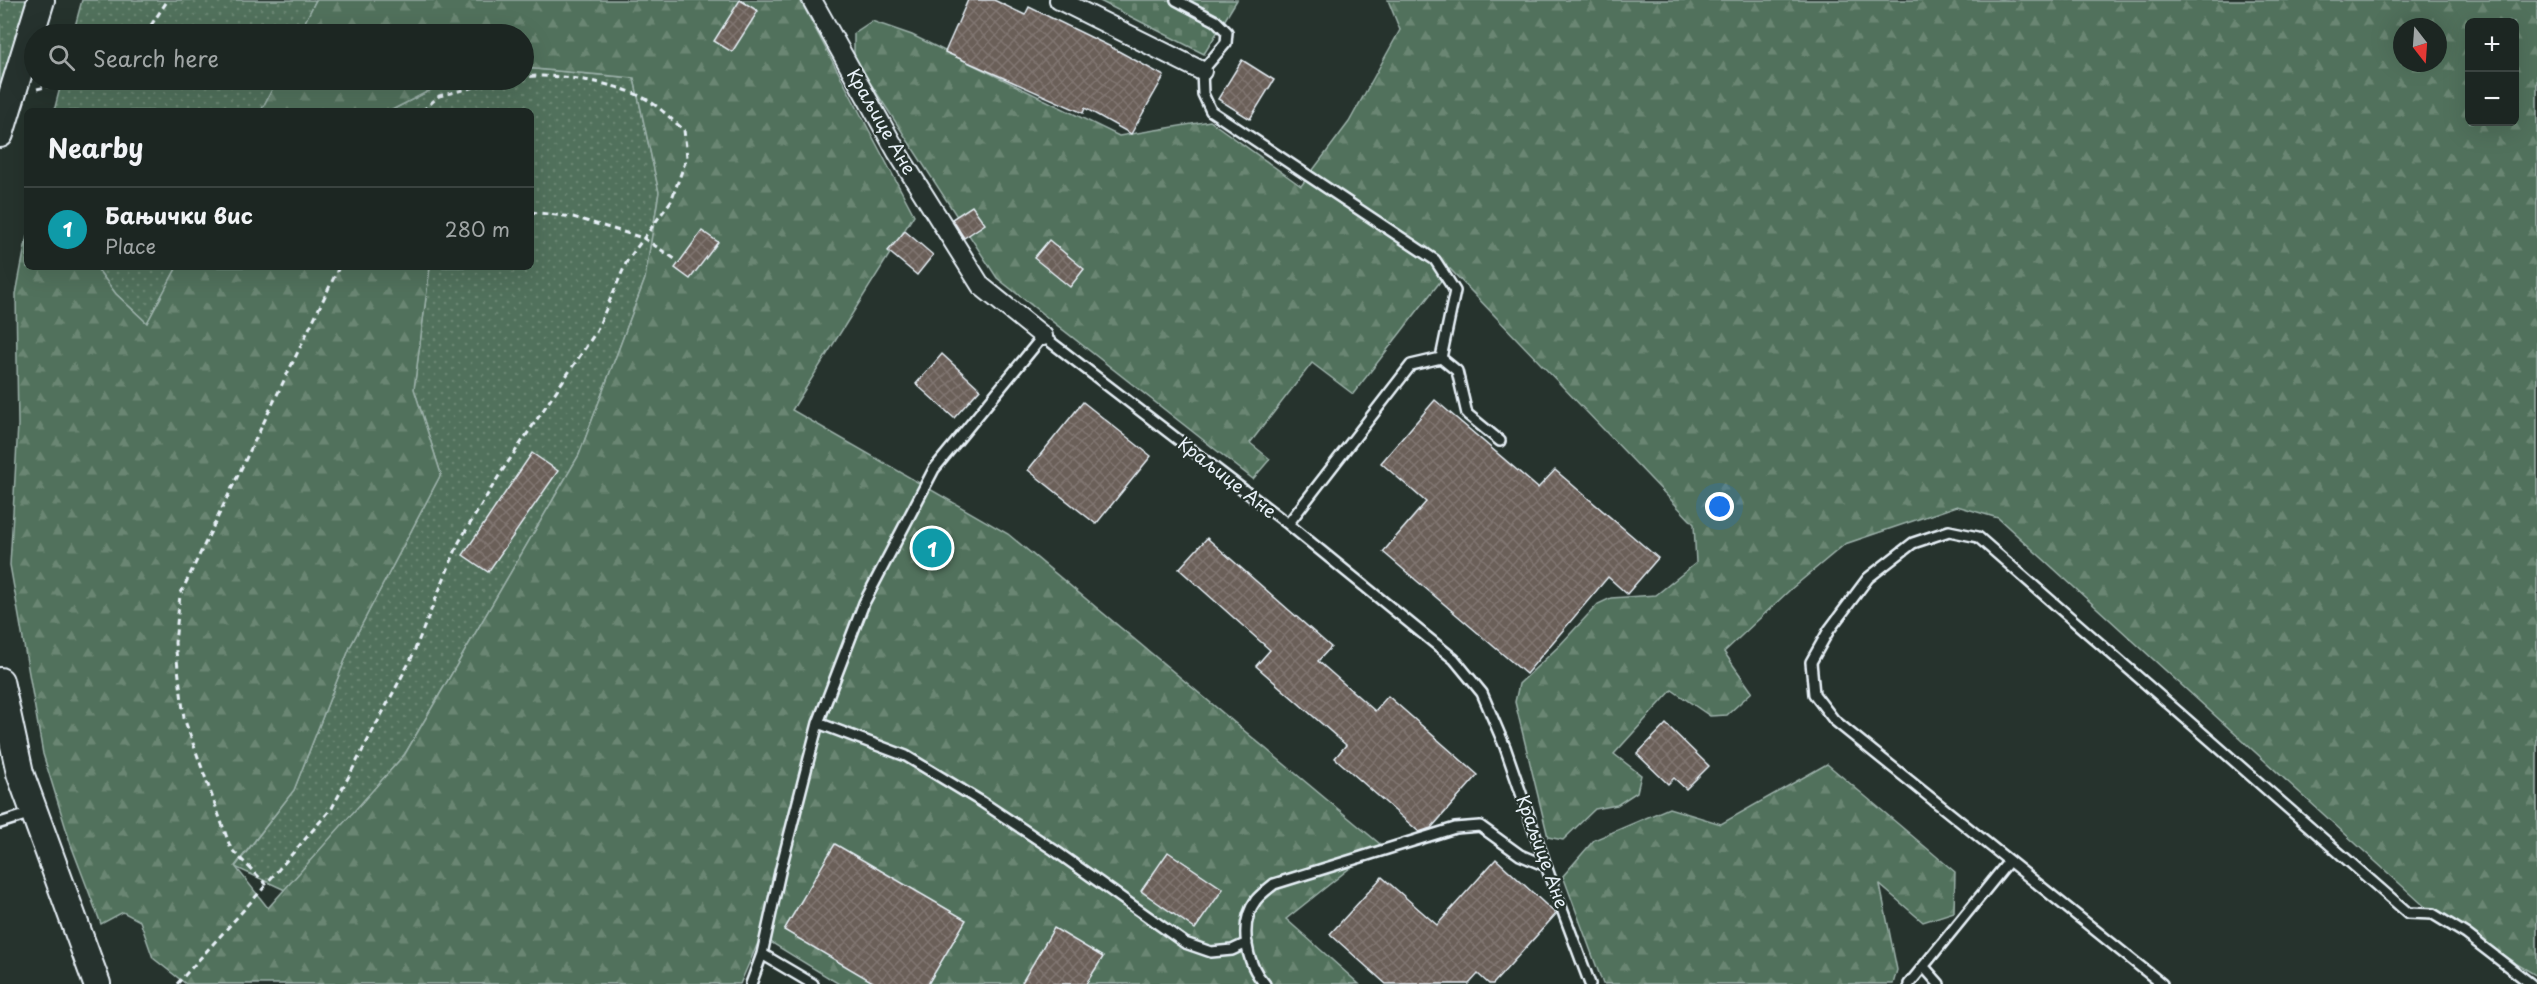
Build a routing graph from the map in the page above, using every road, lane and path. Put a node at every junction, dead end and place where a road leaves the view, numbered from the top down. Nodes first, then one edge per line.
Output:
1 (41, 0) edge
2 (168, 0) edge
3 (812, 0) edge
4 (1059, 0) edge
5 (1176, 0) edge
6 (34, 24) edge
7 (152, 24) edge
8 (24, 56) edge
9 (1202, 71) junction
10 (534, 76) edge
11 (463, 90) edge
12 (425, 108) edge
13 (0, 134) edge
14 (534, 212) edge
15 (643, 238) junction
16 (675, 259) dead end
17 (338, 270) edge
18 (1043, 336) junction
19 (1442, 358) junction
20 (1500, 441) dead end
21 (1288, 524) junction
22 (0, 681) edge
23 (818, 723) junction
24 (34, 813) junction
25 (0, 823) edge
26 (2009, 861) junction
27 (1546, 866) junction
28 (273, 877) junction
29 (1247, 943) junction
30 (762, 954) junction
31 (1924, 967) junction
32 (1589, 980) edge
33 (97, 984) edge
34 (177, 984) edge
35 (751, 984) edge
36 (813, 984) edge
37 (1264, 984) edge
38 (1580, 984) edge
39 (1909, 984) edge
40 (1940, 984) edge
41 (2162, 984) edge
42 (2531, 984) edge

1 - 6 main road
2 - 7 path
3 - 18 street, Краљице Ане
4 - 9 street
5 - 9 lane
8 - 13 main road
9 - 19 lane
10 - 15 path
11 - 12 path
14 - 15 path
15 - 16 path
15 - 28 path
17 - 28 path
18 - 21 lane, Краљице Ане
18 - 23 lane
19 - 20 lane
19 - 21 lane
21 - 27 lane, Краљице Ане
22 - 24 main road
23 - 29 lane
23 - 30 lane
24 - 25 lane
24 - 33 main road
26 - 31 lane
26 - 41 lane
26 - 42 lane
27 - 29 lane
27 - 32 lane, Краљице Ане
28 - 34 path
29 - 37 lane
30 - 35 lane
30 - 36 lane
31 - 39 lane
31 - 40 lane
32 - 38 lane

